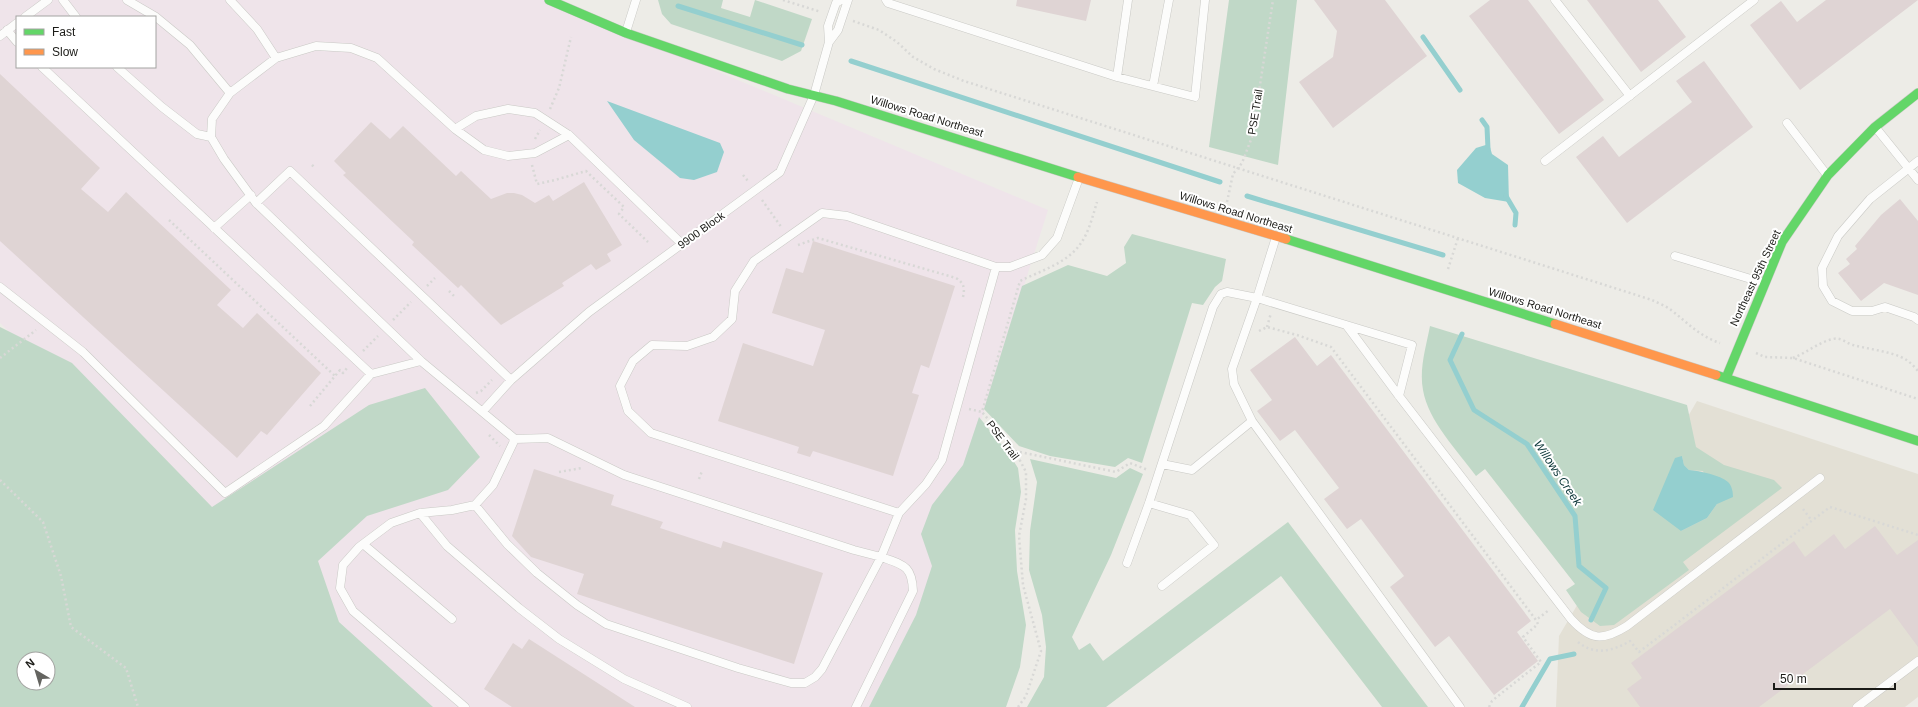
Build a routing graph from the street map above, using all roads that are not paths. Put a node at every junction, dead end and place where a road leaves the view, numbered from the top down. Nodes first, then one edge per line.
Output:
1 (48, 0) edge
2 (63, 0) edge
3 (127, 0) edge
4 (230, 0) edge
5 (550, 0) edge
6 (636, 0) edge
7 (841, 0) edge
8 (848, 0) edge
9 (886, 0) edge
10 (1128, 0) edge
11 (1169, 0) edge
12 (1205, 0) edge
13 (1555, 0) edge
14 (1754, 0) edge
15 (26, 16) edge
16 (75, 16) edge
17 (153, 16) edge
18 (156, 18) edge
19 (16, 24) edge
20 (8, 30) junction
21 (626, 33) junction
22 (0, 36) edge
23 (16, 41) edge
24 (829, 42) junction
25 (276, 58) junction
26 (43, 68) edge
27 (118, 68) edge
28 (1117, 77) junction
29 (1153, 86) junction
30 (230, 93) junction
31 (1918, 93) edge
32 (814, 95) junction
33 (1630, 96) junction
34 (1787, 123) dead end
35 (1875, 127) junction
36 (455, 129) junction
37 (568, 135) junction
38 (212, 137) junction
39 (1918, 161) edge
40 (1545, 162) dead end
41 (1908, 168) junction
42 (1828, 176) junction
43 (1079, 177) junction
44 (1918, 180) edge
45 (251, 195) junction
46 (256, 203) junction
47 (214, 228) junction
48 (1276, 236) junction
49 (682, 244) junction
50 (1675, 256) dead end
51 (996, 267) junction
52 (1764, 283) junction
53 (0, 287) edge
54 (1257, 298) junction
55 (1918, 320) edge
56 (1347, 326) junction
57 (421, 360) junction
58 (371, 374) junction
59 (1726, 378) junction
60 (511, 380) junction
61 (1399, 396) junction
62 (483, 411) junction
63 (1252, 421) junction
64 (515, 439) junction
65 (1918, 441) edge
66 (1162, 464) junction
67 (1820, 478) dead end
68 (1149, 503) junction
69 (475, 505) junction
70 (420, 513) junction
71 (899, 513) junction
72 (364, 544) junction
73 (881, 557) junction
74 (1127, 563) dead end
75 (1162, 586) dead end
76 (452, 618) dead end
77 (1918, 661) edge
78 (465, 707) edge
79 (687, 707) edge
80 (856, 707) edge
81 (1460, 707) edge
82 (1857, 707) edge

1 - 15 lane
2 - 16 lane
3 - 17 lane
4 - 25 lane
5 - 21 main road, Willows Road Northeast
6 - 21 lane
7 - 24 lane, 9900 Block
8 - 24 lane
9 - 28 lane
10 - 28 lane
11 - 29 lane
12 - 29 lane
13 - 33 lane
14 - 33 lane
18 - 30 lane
19 - 20 lane
20 - 22 lane
20 - 23 lane
21 - 32 main road, Willows Road Northeast
24 - 32 lane, 9900 Block
25 - 30 lane
25 - 36 lane
26 - 47 lane
27 - 38 lane
28 - 29 lane
30 - 38 lane
31 - 35 main road, Northeast 95th Street
32 - 43 main road, Willows Road Northeast
32 - 49 lane, 9900 Block
33 - 40 lane
34 - 42 lane
35 - 41 lane
35 - 42 main road, Northeast 95th Street
36 - 37 lane
36 - 37 lane
37 - 49 lane
38 - 45 lane
39 - 41 lane
41 - 44 lane
41 - 55 lane
42 - 52 main road, Northeast 95th Street
43 - 48 main road, Willows Road Northeast
43 - 51 lane
45 - 46 lane
45 - 47 lane
46 - 57 lane
46 - 60 lane
47 - 58 lane
48 - 54 lane
48 - 59 main road, Willows Road Northeast
49 - 60 lane, 9900 Block
50 - 52 lane
51 - 71 lane
51 - 71 lane
52 - 59 main road, Northeast 95th Street
53 - 58 lane
54 - 56 lane
54 - 63 lane
54 - 66 lane
56 - 61 lane
56 - 61 lane
57 - 58 lane
57 - 62 lane
59 - 65 main road, Willows Road Northeast
60 - 62 lane, 9900 Block
61 - 67 lane
62 - 64 lane
63 - 66 lane
63 - 81 lane
64 - 69 lane
64 - 73 lane
66 - 68 lane
68 - 74 lane
68 - 75 lane
69 - 70 lane
69 - 73 lane
70 - 72 lane
70 - 79 lane
71 - 73 lane
72 - 76 lane
72 - 78 lane
73 - 80 lane
77 - 82 lane

